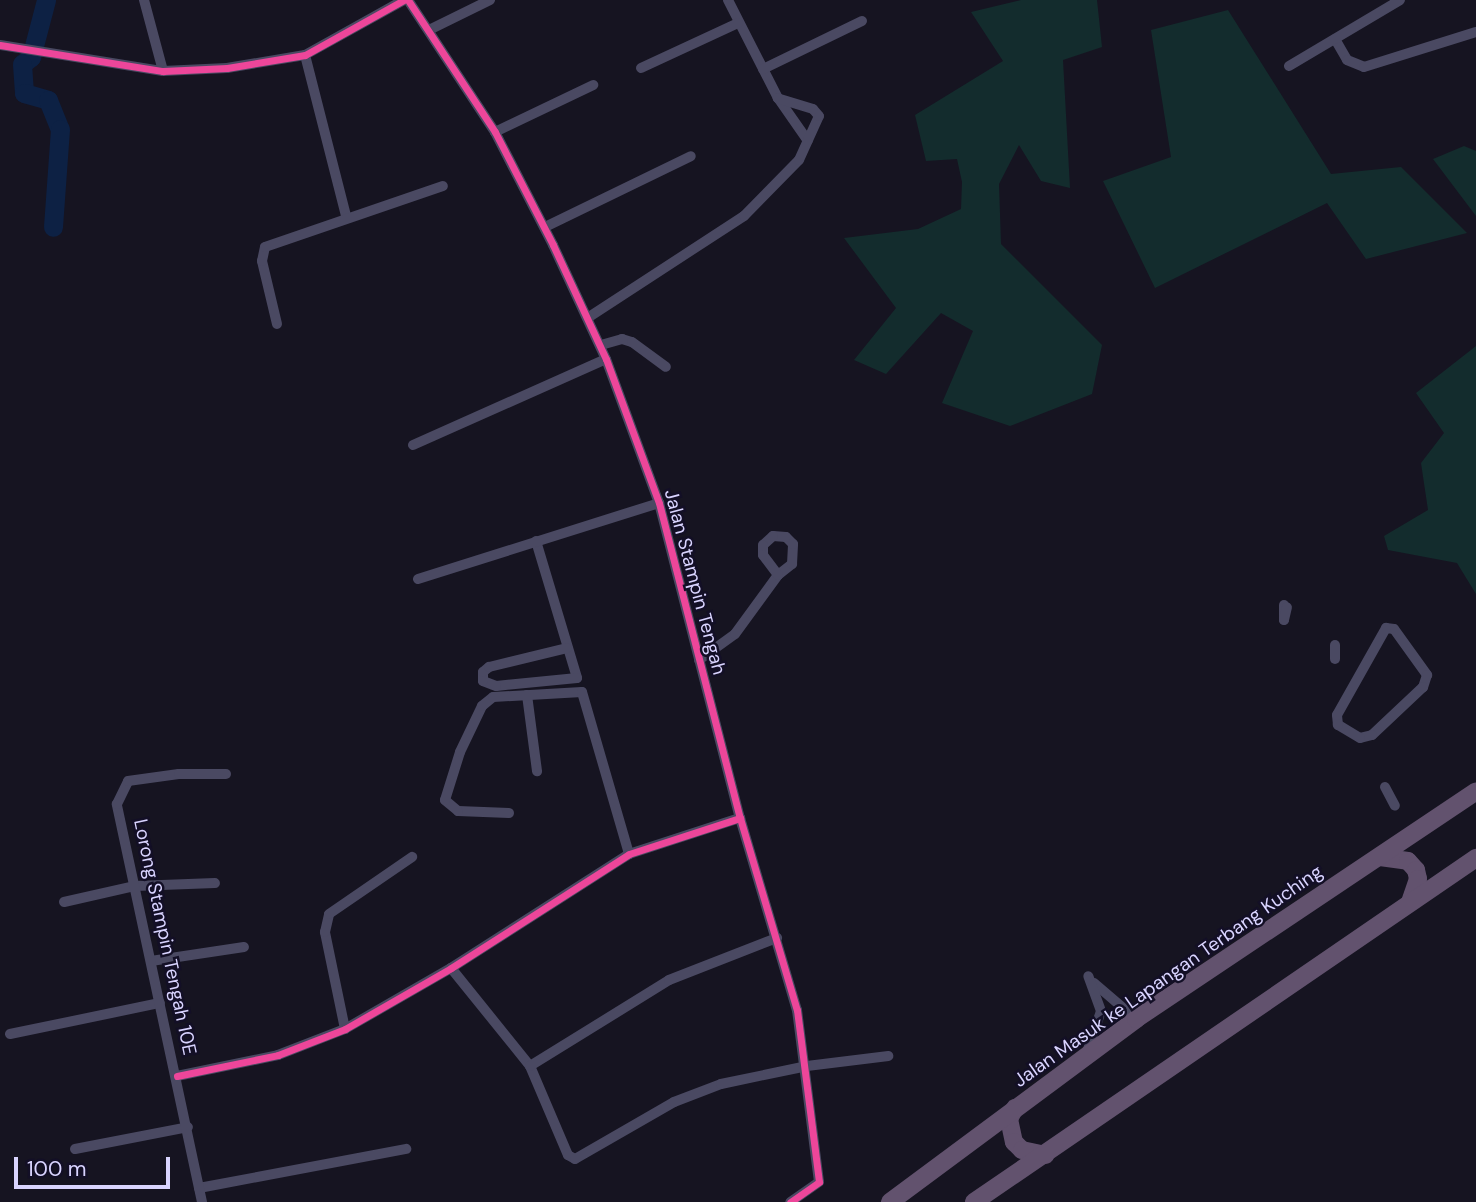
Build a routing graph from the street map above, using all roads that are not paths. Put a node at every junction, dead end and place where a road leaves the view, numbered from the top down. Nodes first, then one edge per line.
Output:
1 (144, 0) edge
2 (406, 0) edge
3 (490, 0) edge
4 (728, 0) edge
5 (1400, 0) edge
6 (862, 21) dead end
7 (738, 23) junction
8 (429, 30) junction
9 (1476, 32) edge
10 (1335, 39) junction
11 (0, 45) edge
12 (305, 55) junction
13 (1289, 66) dead end
14 (641, 68) dead end
15 (763, 69) junction
16 (163, 71) junction
17 (593, 85) dead end
18 (778, 98) junction
19 (495, 132) junction
20 (808, 141) junction
21 (691, 156) dead end
22 (443, 186) dead end
23 (346, 216) junction
24 (545, 227) junction
25 (589, 317) junction
26 (277, 324) dead end
27 (601, 345) junction
28 (606, 359) junction
29 (666, 367) dead end
30 (413, 445) dead end
31 (659, 503) junction
32 (536, 541) junction
33 (778, 575) dead end
34 (418, 579) dead end
35 (1335, 645) dead end
36 (567, 648) junction
37 (1335, 659) dead end
38 (699, 660) junction
39 (527, 695) junction
40 (1360, 738) joint
41 (537, 771) dead end
42 (226, 774) dead end
43 (1385, 787) dead end
44 (1476, 791) edge
45 (1476, 798) edge
46 (1395, 806) dead end
47 (1459, 806) junction
48 (509, 813) dead end
49 (740, 818) junction
50 (629, 854) junction
51 (412, 857) dead end
52 (1380, 858) junction
53 (1476, 858) edge
54 (215, 883) dead end
55 (135, 886) junction
56 (64, 902) dead end
57 (1410, 902) junction
58 (777, 938) junction
59 (244, 947) dead end
60 (151, 961) junction
61 (451, 968) junction
62 (160, 1003) junction
63 (1136, 1019) junction
64 (345, 1028) junction
65 (10, 1034) dead end
66 (888, 1056) dead end
67 (1085, 1057) junction
68 (530, 1066) junction
69 (807, 1066) junction
70 (177, 1076) junction
71 (1015, 1108) junction
72 (188, 1127) junction
73 (75, 1149) dead end
74 (406, 1149) dead end
75 (1045, 1154) junction
76 (919, 1177) junction
77 (199, 1188) junction
78 (202, 1202) edge
79 (790, 1202) edge
80 (890, 1202) edge
81 (916, 1202) edge
82 (974, 1202) edge

1 - 16 street
2 - 8 street, Jalan Stampin Tengah
2 - 12 street
3 - 8 street
4 - 7 street
5 - 10 street
6 - 15 street
7 - 14 street
7 - 15 street
8 - 19 street, Jalan Stampin Tengah
9 - 10 street
10 - 13 street
11 - 16 street
12 - 16 street
12 - 23 street
15 - 18 street
17 - 19 street
18 - 20 street
18 - 20 street
19 - 24 street, Jalan Stampin Tengah
20 - 25 street
21 - 24 street
22 - 23 street
23 - 26 street
24 - 25 street, Jalan Stampin Tengah
25 - 27 street, Jalan Stampin Tengah
27 - 28 street, Jalan Stampin Tengah
27 - 29 street
28 - 30 street
28 - 31 street, Jalan Stampin Tengah
31 - 32 street
31 - 38 street, Jalan Stampin Tengah
32 - 34 street
32 - 36 street
33 - 38 street
35 - 37 street
36 - 36 street
38 - 49 street, Jalan Stampin Tengah
39 - 41 street
39 - 48 street
39 - 50 street
40 - 40 street
42 - 55 street, Lorong Stampin Tengah 10E
43 - 46 street
44 - 47 highway, Jalan Masuk ke Lapangan Terbang Kuching
45 - 47 highway
47 - 52 highway, Jalan Masuk ke Lapangan Terbang Kuching
49 - 50 street
49 - 58 street, Jalan Stampin Tengah
50 - 61 street
51 - 64 street
52 - 57 highway
52 - 63 highway, Jalan Masuk ke Lapangan Terbang Kuching
53 - 57 highway
54 - 55 street
55 - 56 street
55 - 60 street, Lorong Stampin Tengah 10E
57 - 75 highway
58 - 68 street
58 - 69 street, Jalan Stampin Tengah
59 - 60 street
60 - 62 street, Lorong Stampin Tengah 10E
61 - 64 street
61 - 68 street
62 - 65 street
62 - 70 street, Lorong Stampin Tengah 10E
63 - 67 highway, Jalan Masuk ke Lapangan Terbang Kuching
63 - 67 street
64 - 70 street
66 - 69 street
67 - 71 highway, Jalan Masuk ke Lapangan Terbang Kuching
68 - 69 street
69 - 79 street, Jalan Stampin Tengah
70 - 72 street, Lorong Stampin Tengah 10E
71 - 75 highway
71 - 76 highway, Jalan Masuk ke Lapangan Terbang Kuching
72 - 73 street
72 - 77 street, Lorong Stampin Tengah 10E
74 - 77 street
75 - 82 highway
76 - 80 highway, Jalan Masuk ke Lapangan Terbang Kuching
76 - 81 highway
77 - 78 street, Lorong Stampin Tengah 10E

